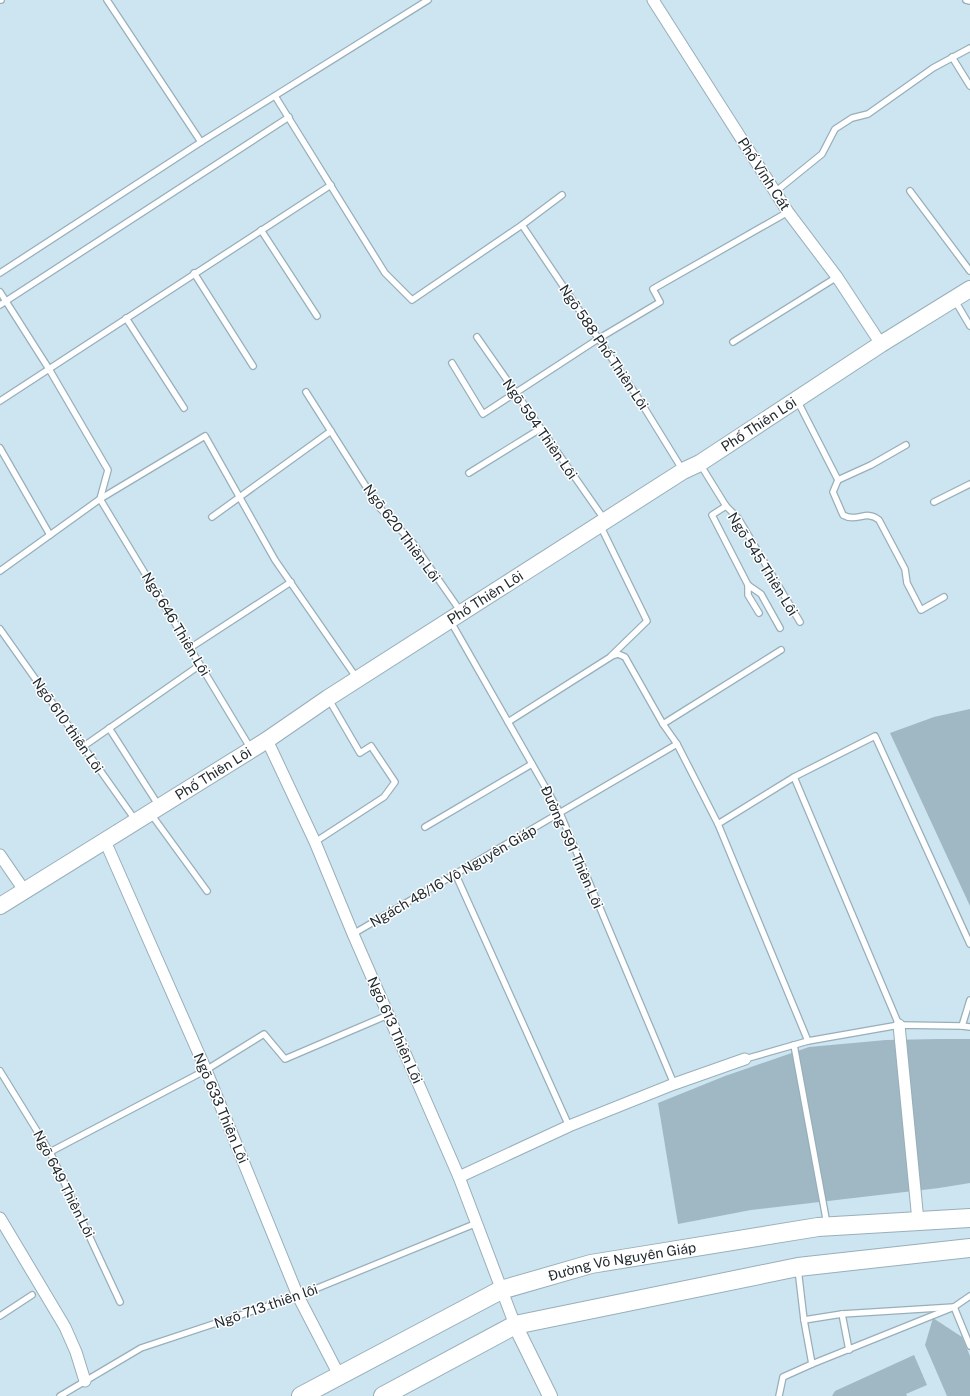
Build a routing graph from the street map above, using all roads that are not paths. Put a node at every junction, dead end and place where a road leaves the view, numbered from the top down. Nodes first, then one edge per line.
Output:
1 (107, 0) edge
2 (428, 0) edge
3 (653, 0) edge
4 (966, 0) edge
5 (970, 1) edge
6 (970, 48) edge
7 (952, 57) junction
8 (970, 86) edge
9 (275, 96) junction
10 (289, 117) junction
11 (201, 142) junction
12 (331, 185) junction
13 (910, 191) dead end
14 (775, 192) junction
15 (562, 195) dead end
16 (788, 212) junction
17 (522, 225) junction
18 (261, 230) junction
19 (970, 271) edge
20 (0, 273) edge
21 (194, 273) junction
22 (837, 277) junction
23 (970, 289) edge
24 (0, 292) edge
25 (954, 299) junction
26 (6, 301) junction
27 (0, 305) edge
28 (317, 316) dead end
29 (126, 318) junction
30 (970, 326) edge
31 (477, 337) dead end
32 (598, 339) junction
33 (733, 342) dead end
34 (881, 344) junction
35 (452, 363) dead end
36 (253, 366) dead end
37 (49, 369) junction
38 (306, 392) dead end
39 (515, 394) junction
40 (797, 399) junction
41 (0, 401) edge
42 (184, 408) dead end
43 (540, 429) junction
44 (330, 431) junction
45 (906, 445) dead end
46 (0, 448) edge
47 (700, 463) junction
48 (683, 471) junction
49 (470, 473) dead end
50 (838, 480) junction
51 (970, 484) edge
52 (240, 496) junction
53 (100, 499) junction
54 (934, 502) dead end
55 (726, 506) junction
56 (212, 517) dead end
57 (602, 523) junction
58 (50, 535) junction
59 (0, 571) edge
60 (291, 582) junction
61 (748, 585) junction
62 (944, 597) dead end
63 (759, 613) dead end
64 (455, 616) junction
65 (800, 622) dead end
66 (780, 628) dead end
67 (0, 629) edge
68 (190, 648) junction
69 (781, 650) dead end
70 (609, 658) junction
71 (200, 665) junction
72 (358, 679) junction
73 (328, 698) junction
74 (508, 722) junction
75 (662, 724) junction
76 (108, 728) junction
77 (266, 740) junction
78 (677, 744) junction
79 (84, 746) junction
80 (251, 749) junction
81 (532, 764) junction
82 (794, 776) junction
83 (149, 813) junction
84 (560, 814) junction
85 (718, 824) junction
86 (425, 827) dead end
87 (105, 841) junction
88 (315, 842) junction
89 (0, 855) edge
90 (455, 873) junction
91 (24, 890) junction
92 (207, 891) dead end
93 (0, 906) edge
94 (353, 934) junction
95 (970, 944) edge
96 (970, 1000) edge
97 (388, 1015) junction
98 (899, 1025) junction
99 (962, 1026) junction
100 (970, 1027) edge
101 (808, 1040) junction
102 (794, 1045) junction
103 (745, 1059) joint
104 (206, 1070) junction
105 (0, 1071) edge
106 (674, 1084) junction
107 (569, 1126) junction
108 (50, 1152) junction
109 (459, 1177) junction
110 (0, 1218) edge
111 (970, 1218) edge
112 (918, 1221) junction
113 (477, 1222) junction
114 (827, 1227) junction
115 (970, 1248) edge
116 (798, 1267) junction
117 (501, 1290) junction
118 (32, 1295) dead end
119 (298, 1296) junction
120 (970, 1296) edge
121 (120, 1302) dead end
122 (954, 1307) junction
123 (842, 1314) junction
124 (0, 1316) edge
125 (804, 1320) junction
126 (515, 1324) junction
127 (970, 1346) edge
128 (849, 1350) junction
129 (812, 1364) junction
130 (339, 1375) junction
131 (84, 1381) junction
132 (60, 1396) edge
133 (300, 1396) edge
134 (382, 1396) edge
135 (550, 1396) edge
136 (780, 1396) edge

1 - 11 lane
2 - 9 lane
3 - 14 street, Phố Vĩnh Cát
4 - 5 lane
6 - 7 lane
7 - 8 lane
7 - 14 lane
9 - 10 lane
9 - 11 lane
10 - 12 lane
10 - 26 lane
11 - 20 lane
12 - 17 lane
12 - 18 lane
13 - 19 lane
14 - 16 street, Phố Vĩnh Cát
15 - 17 lane
16 - 22 street, Phố Vĩnh Cát
16 - 32 lane
17 - 32 lane, Ngõ 588 Phố Thiên Lôi
18 - 21 lane
18 - 28 lane
21 - 29 lane
21 - 36 lane
22 - 33 lane
22 - 34 street, Phố Vĩnh Cát
23 - 25 main road, Phố Thiên Lôi
24 - 26 lane
25 - 30 lane
25 - 34 main road, Phố Thiên Lôi
26 - 27 lane
26 - 37 lane
29 - 37 lane
29 - 42 lane
31 - 39 lane, Ngõ 594 Thiên Lôi
32 - 39 lane
32 - 48 lane, Ngõ 588 Phố Thiên Lôi
34 - 40 main road, Phố Thiên Lôi
35 - 39 lane
37 - 41 lane
37 - 53 lane
38 - 44 lane, Ngõ 620 Thiên Lôi
39 - 43 lane, Ngõ 594 Thiên Lôi
40 - 47 main road, Phố Thiên Lôi
40 - 50 lane
43 - 49 lane
43 - 57 lane, Ngõ 594 Thiên Lôi
44 - 52 lane
44 - 64 lane, Ngõ 620 Thiên Lôi
45 - 50 lane
46 - 58 lane
47 - 48 main road, Phố Thiên Lôi
47 - 55 lane, Ngõ 545 Thiên Lôi
48 - 57 main road, Phố Thiên Lôi
50 - 62 lane
51 - 54 lane
52 - 53 lane
52 - 56 lane
52 - 60 lane
53 - 58 lane
53 - 68 lane, Ngõ 646 Thiên Lôi
55 - 61 lane, Ngõ 545 Thiên Lôi
55 - 65 lane, Ngõ 545 Thiên Lôi
57 - 64 main road, Phố Thiên Lôi
57 - 70 lane, Ngõ 594 Thiên Lôi
58 - 59 lane
60 - 68 lane
60 - 72 lane
61 - 63 lane
61 - 66 lane, Ngõ 545 Thiên Lôi
64 - 72 main road, Phố Thiên Lôi
64 - 74 lane, Đường 591 Thiên Lôi
67 - 79 lane, Ngõ 610 thiên Lôi
68 - 71 lane, Ngõ 646 Thiên Lôi
69 - 75 lane
70 - 74 lane
70 - 75 lane
71 - 76 lane
71 - 80 lane, Ngõ 646 Thiên Lôi
72 - 73 main road, Phố Thiên Lôi
73 - 77 main road, Phố Thiên Lôi
73 - 88 lane
74 - 81 lane, Đường 591 Thiên Lôi
75 - 78 lane
76 - 79 lane
76 - 83 lane
77 - 80 main road, Phố Thiên Lôi
77 - 88 street, Ngõ 613 Thiên Lôi
78 - 84 lane, Ngách 48/16 Vô Nguyên Giáp
78 - 85 lane
79 - 83 lane, Ngõ 610 thiên Lôi
80 - 83 main road, Phố Thiên Lôi
81 - 84 lane, Đường 591 Thiên Lôi
81 - 86 lane
82 - 85 lane
82 - 95 lane
82 - 98 lane
83 - 87 main road, Phố Thiên Lôi
83 - 92 lane
84 - 90 lane, Ngách 48/16 Vô Nguyên Giáp
84 - 106 lane, Đường 591 Thiên Lôi
85 - 101 lane
87 - 91 main road, Phố Thiên Lôi
87 - 104 street, Ngõ 633 Thiên Lôi
88 - 94 street, Ngõ 613 Thiên Lôi
89 - 91 street
90 - 94 lane, Ngách 48/16 Vô Nguyên Giáp
90 - 107 lane
91 - 93 main road, Phố Thiên Lôi
94 - 97 street, Ngõ 613 Thiên Lôi
96 - 99 lane
97 - 104 lane
97 - 109 street, Ngõ 613 Thiên Lôi
98 - 99 lane
98 - 101 lane
98 - 112 street
99 - 100 lane
101 - 102 lane
102 - 103 lane
102 - 114 lane
103 - 106 street
104 - 108 lane
104 - 119 street, Ngõ 633 Thiên Lôi
105 - 108 lane, Ngõ 649 Thiên Lôi
106 - 107 street
107 - 109 street
108 - 121 lane, Ngõ 649 Thiên Lôi
109 - 113 street, Ngõ 613 Thiên Lôi
110 - 131 street
111 - 112 main road, Đường Võ Nguyên Giáp
112 - 114 main road, Đường Võ Nguyên Giáp
113 - 117 street, Ngõ 613 Thiên Lôi
113 - 119 lane, Ngõ 713 thiên lôi
114 - 117 main road, Đường Võ Nguyên Giáp
115 - 116 main road
116 - 125 lane
116 - 126 main road
117 - 126 street, Ngõ 613 Thiên Lôi
117 - 130 main road, Đường Võ Nguyên Giáp
118 - 124 lane
119 - 130 street, Ngõ 633 Thiên Lôi
119 - 131 lane, Ngõ 713 thiên lôi
120 - 122 lane
122 - 123 lane
122 - 127 lane
122 - 128 lane
123 - 125 lane
123 - 128 lane
125 - 129 lane
126 - 134 main road
126 - 135 street
128 - 129 lane
129 - 136 lane
130 - 133 main road, Đường Võ Nguyên Giáp
131 - 132 lane, Ngõ 713 thiên lôi

